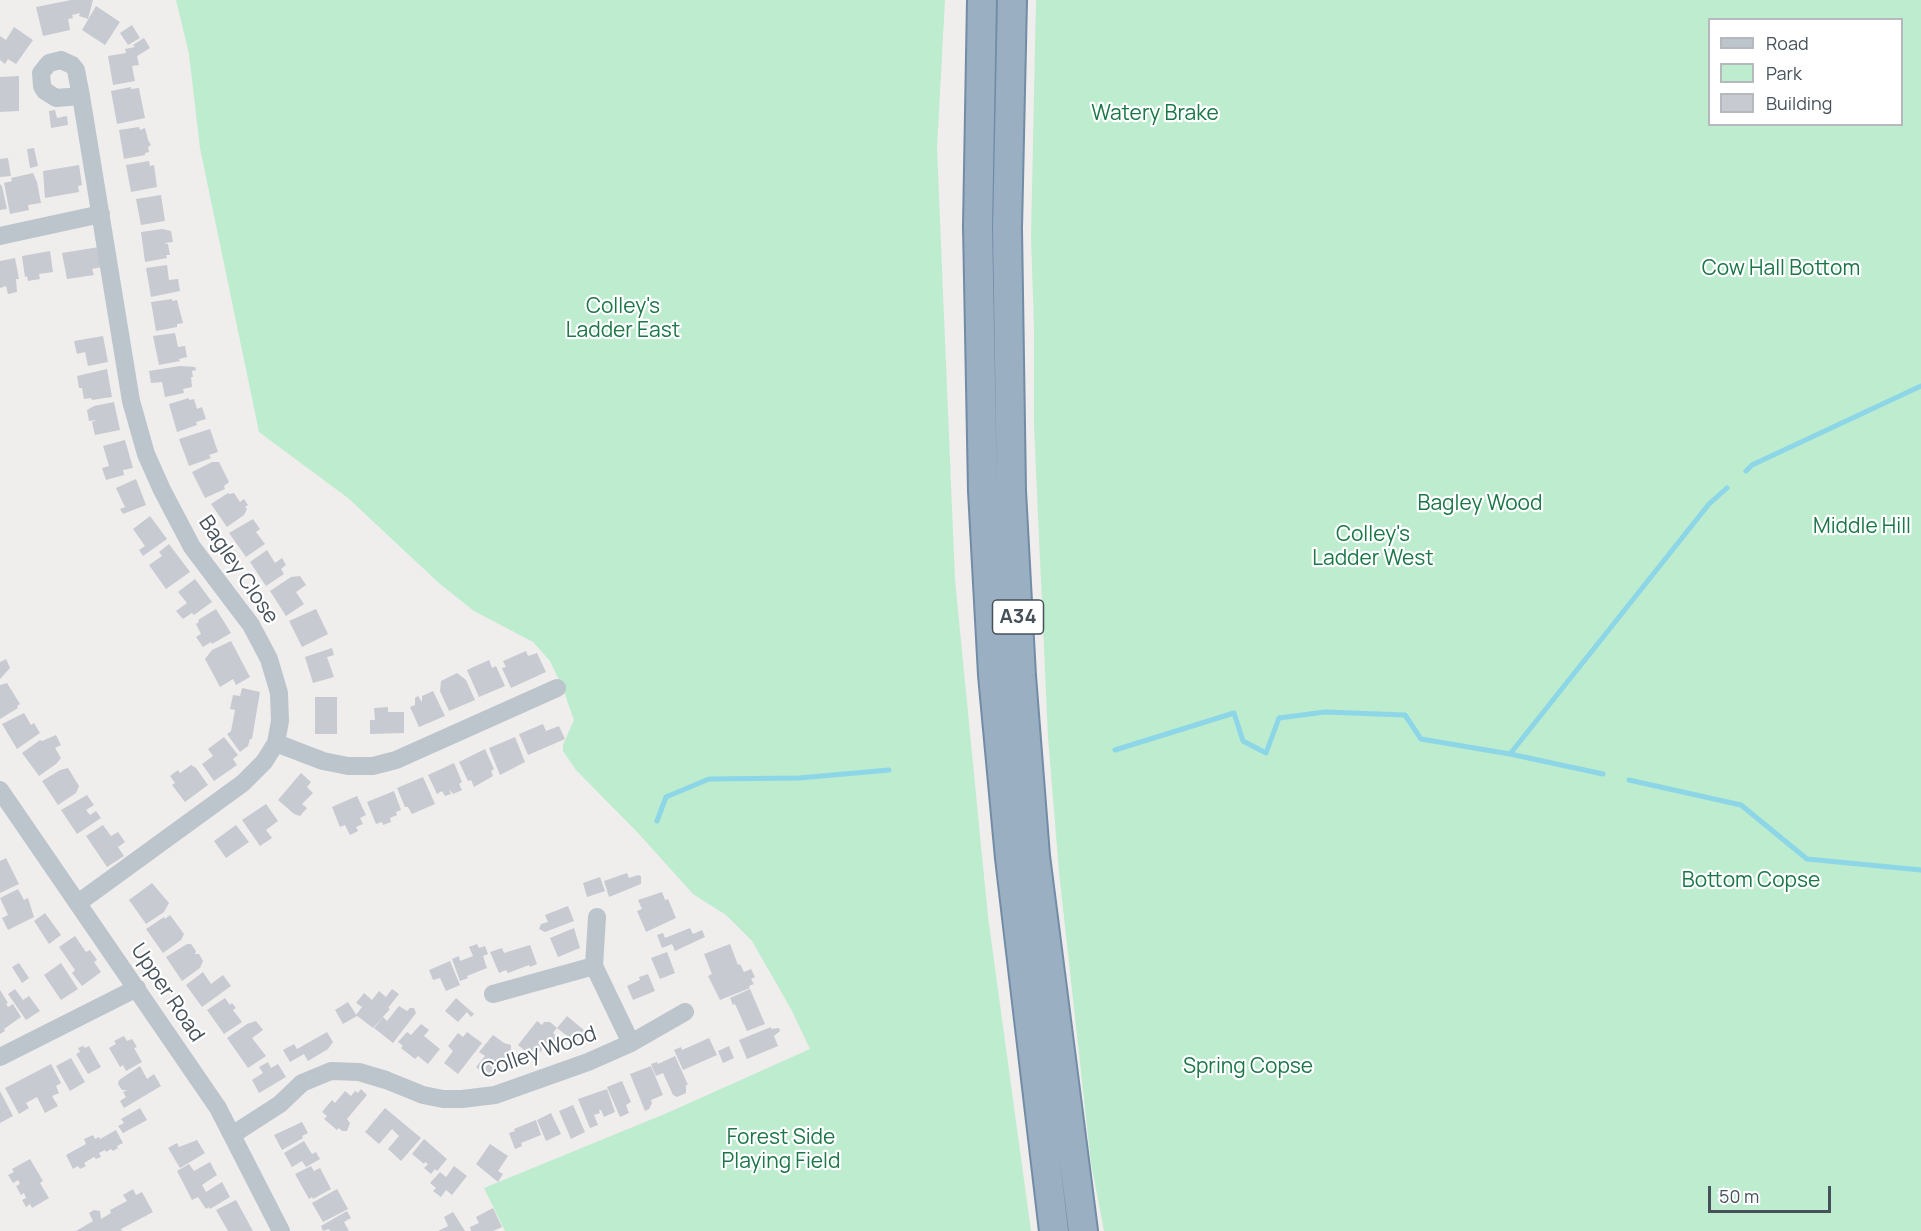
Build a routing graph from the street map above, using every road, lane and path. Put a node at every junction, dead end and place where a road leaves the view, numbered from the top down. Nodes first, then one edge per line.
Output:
1 (982, 0) edge
2 (1012, 0) edge
3 (81, 96) dead end
4 (100, 214) junction
5 (0, 236) edge
6 (557, 688) dead end
7 (276, 743) junction
8 (0, 789) edge
9 (78, 903) junction
10 (597, 917) dead end
11 (594, 966) junction
12 (137, 988) junction
13 (493, 994) dead end
14 (685, 1012) dead end
15 (631, 1043) junction
16 (0, 1057) edge
17 (232, 1134) junction
18 (281, 1231) edge
19 (1054, 1231) edge
20 (1083, 1231) edge

1 - 19 highway, A34
2 - 20 highway, A34
3 - 4 street, Bagley Close
4 - 5 street
4 - 7 street, Bagley Close
6 - 7 street
7 - 9 street, Bagley Close
8 - 9 street, Upper Road
9 - 12 street, Upper Road
10 - 11 street, Colley Wood
11 - 13 street
11 - 15 street, Colley Wood
12 - 16 street
12 - 17 street, Upper Road
14 - 15 street, Colley Wood
15 - 17 street, Colley Wood
17 - 18 street, Upper Road

